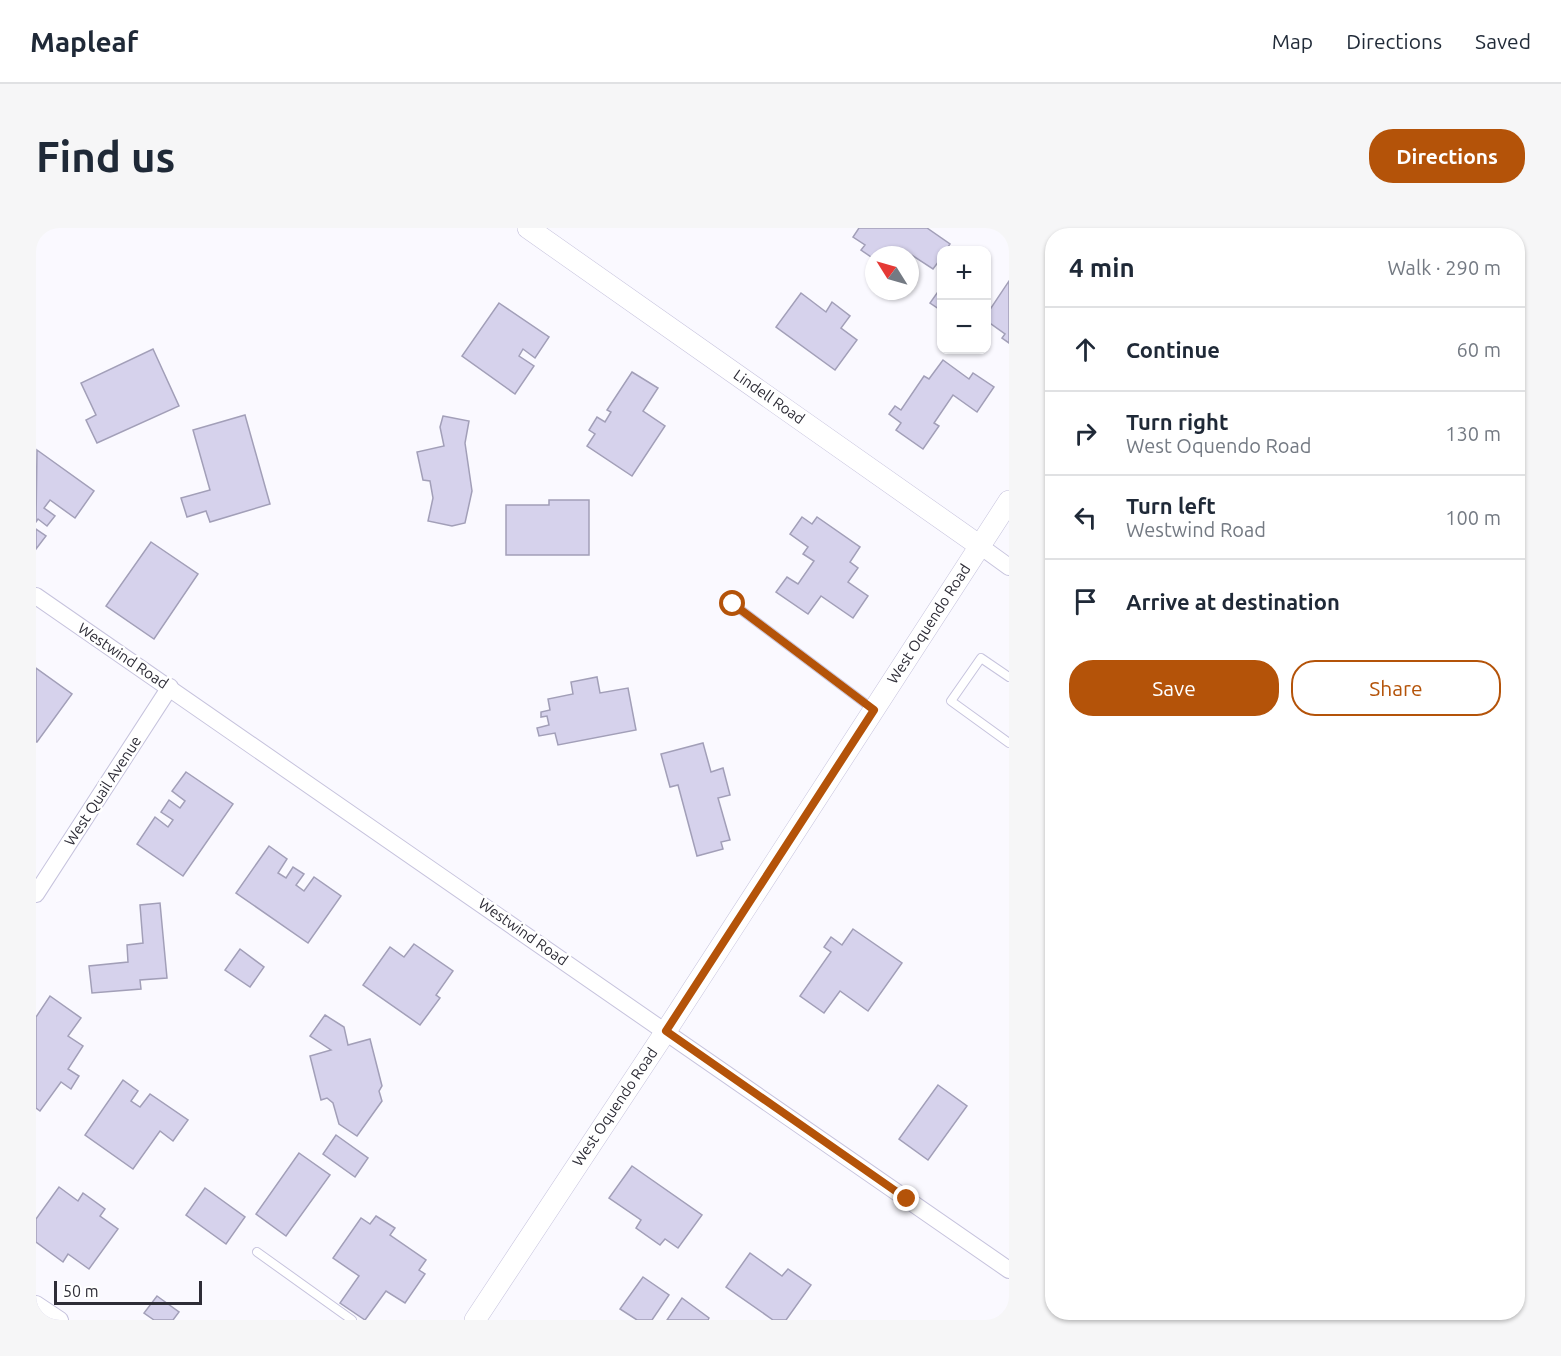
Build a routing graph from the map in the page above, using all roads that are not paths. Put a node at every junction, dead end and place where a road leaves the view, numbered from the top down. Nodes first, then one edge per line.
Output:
1 (528, 228) edge
2 (1009, 501) edge
3 (980, 546) junction
4 (1009, 567) edge
5 (36, 596) edge
6 (733, 604) dead end
7 (1009, 677) edge
8 (170, 687) junction
9 (874, 710) junction
10 (1009, 743) edge
11 (36, 894) edge
12 (666, 1031) junction
13 (257, 1252) dead end
14 (1009, 1270) edge
15 (36, 1304) edge
16 (60, 1320) edge
17 (352, 1320) edge
18 (475, 1320) edge

1 - 3 street, Lindell Road
2 - 3 street, West Oquendo Road
3 - 4 street, Lindell Road
3 - 9 street, West Oquendo Road
5 - 8 street, Westwind Road
6 - 9 lane
7 - 10 lane
8 - 11 street, West Quail Avenue
8 - 12 street, Westwind Road
9 - 12 street, West Oquendo Road
12 - 14 street, Westwind Road
12 - 18 street, West Oquendo Road
13 - 17 lane
15 - 16 street

